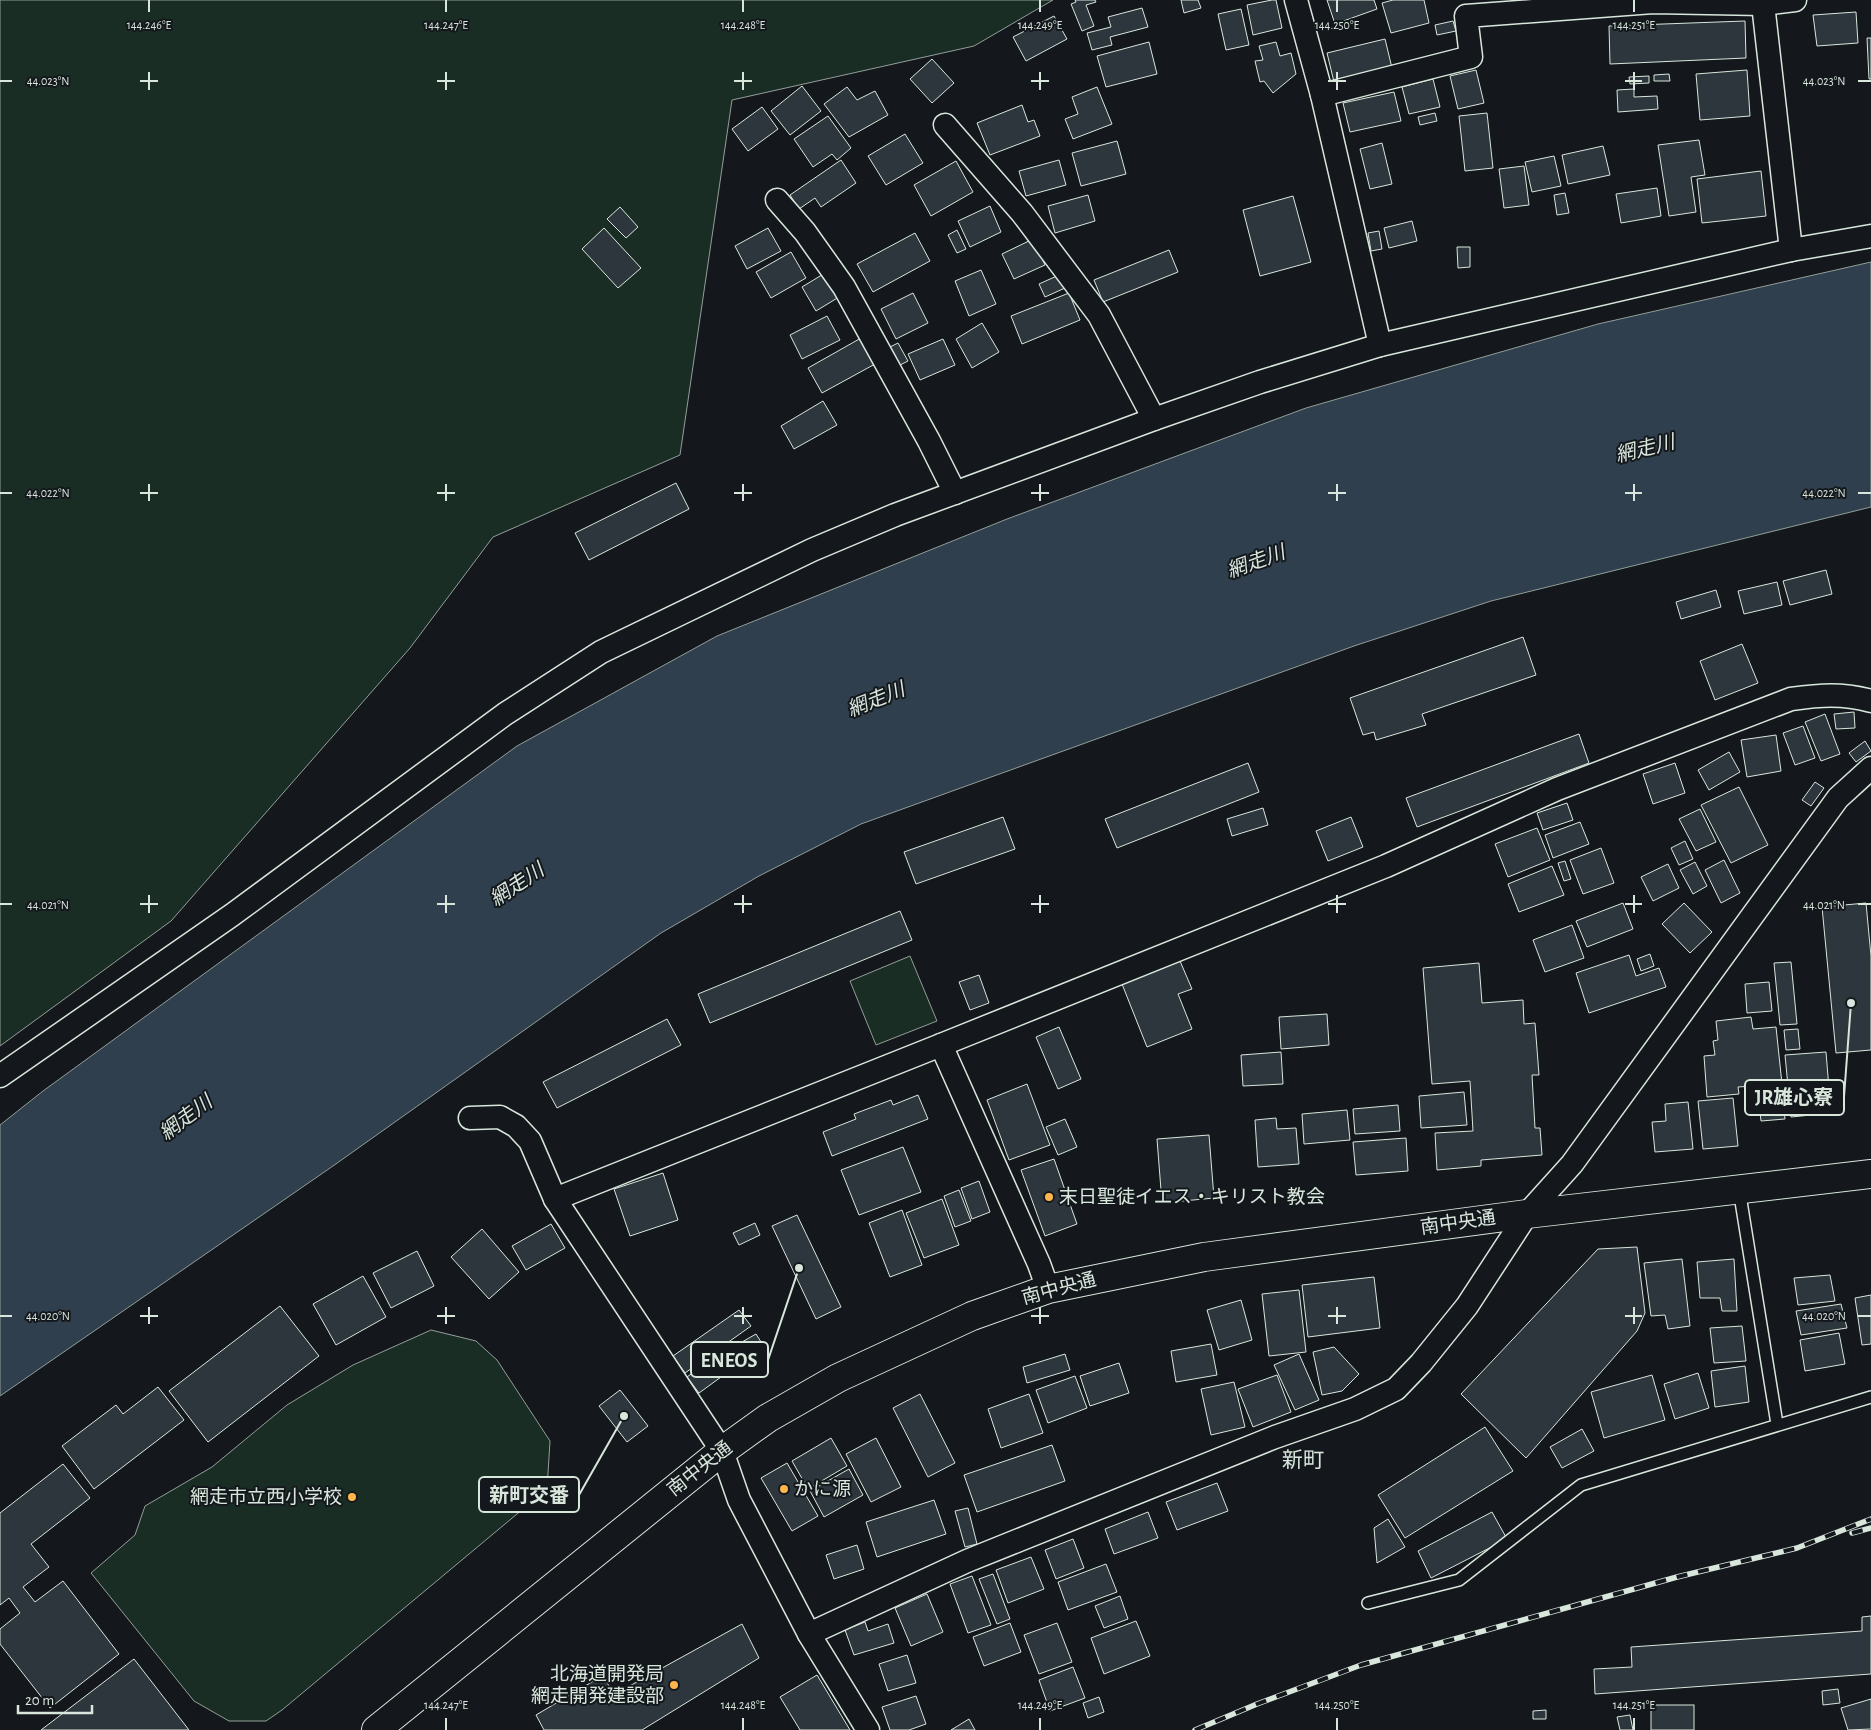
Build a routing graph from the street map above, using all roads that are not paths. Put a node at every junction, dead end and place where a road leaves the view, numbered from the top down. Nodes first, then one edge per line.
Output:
1 (1296, 0) edge
2 (1796, 0) edge
3 (1652, 1) edge
4 (1763, 4) junction
5 (1463, 8) edge
6 (1322, 95) junction
7 (945, 125) dead end
8 (777, 200) dead end
9 (1871, 236) edge
10 (1791, 250) junction
11 (1380, 345) junction
12 (1154, 419) junction
13 (955, 493) junction
14 (1871, 701) edge
15 (1871, 768) edge
16 (942, 1044) junction
17 (0, 1076) edge
18 (470, 1118) dead end
19 (1871, 1174) edge
20 (1738, 1189) junction
21 (555, 1199) junction
22 (1527, 1214) junction
23 (1048, 1289) junction
24 (1871, 1397) edge
25 (1777, 1424) junction
26 (722, 1451) junction
27 (1368, 1603) dead end
28 (809, 1634) junction
29 (376, 1730) edge
30 (868, 1730) edge

1 - 6 street
2 - 4 street
3 - 4 street
3 - 5 street
4 - 10 street
5 - 6 street
6 - 11 street
7 - 12 street
8 - 13 street
9 - 10 street
10 - 11 street
11 - 12 street
12 - 13 street
13 - 17 street
14 - 16 street
15 - 22 street
16 - 21 street
16 - 23 street
18 - 21 street
19 - 20 highway, 南中央通
20 - 22 highway, 南中央通
20 - 25 lane
21 - 26 street
22 - 23 highway, 南中央通
22 - 28 street
23 - 26 highway, 南中央通
24 - 25 lane
25 - 27 lane
26 - 28 street
26 - 29 highway, 南中央通
28 - 30 street

